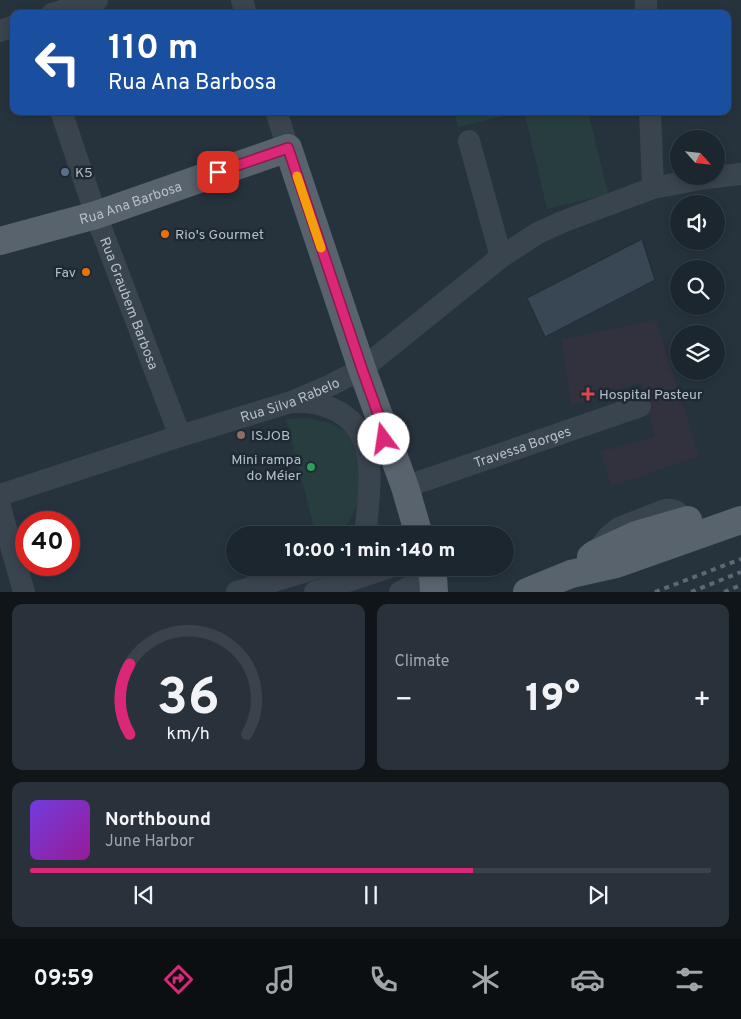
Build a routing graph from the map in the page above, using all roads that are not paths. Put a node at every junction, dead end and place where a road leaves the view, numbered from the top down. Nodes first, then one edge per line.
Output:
1 (97, 0) edge
2 (65, 10) edge
3 (63, 115) edge
4 (277, 115) edge
5 (650, 115) edge
6 (469, 141) dead end
7 (288, 148) junction
8 (741, 174) edge
9 (654, 188) junction
10 (96, 215) junction
11 (0, 241) edge
12 (501, 257) junction
13 (362, 369) junction
14 (291, 402) junction
15 (640, 406) dead end
16 (382, 425) junction
17 (180, 436) junction
18 (405, 487) junction
19 (0, 495) edge
20 (741, 506) edge
21 (0, 507) edge
22 (741, 520) edge
23 (365, 526) edge
24 (367, 526) edge
25 (416, 526) edge
26 (606, 559) junction
27 (290, 576) edge
28 (363, 576) edge
29 (438, 582) edge
30 (24, 592) edge
31 (237, 592) edge
32 (315, 592) edge
33 (400, 592) edge
34 (527, 592) edge

1 - 2 street
3 - 10 street, Rua Graubem Barbosa
4 - 7 street
5 - 9 street
6 - 12 street
7 - 10 main road, Rua Ana Barbosa
7 - 13 main road
8 - 9 street, Rua Silva Rabelo
9 - 12 street, Rua Silva Rabelo
10 - 11 main road, Rua Ana Barbosa
10 - 17 street, Rua Graubem Barbosa
12 - 13 street, Rua Silva Rabelo
13 - 14 street, Rua Silva Rabelo
13 - 16 main road
14 - 17 street, Rua Silva Rabelo
14 - 23 street
15 - 18 street, Travessa Borges
16 - 18 main road
16 - 24 street
17 - 19 street, Rua Silva Rabelo
18 - 25 main road
20 - 26 main road
21 - 30 street
22 - 26 main road
26 - 34 main road
27 - 31 street
28 - 32 street
29 - 33 street

